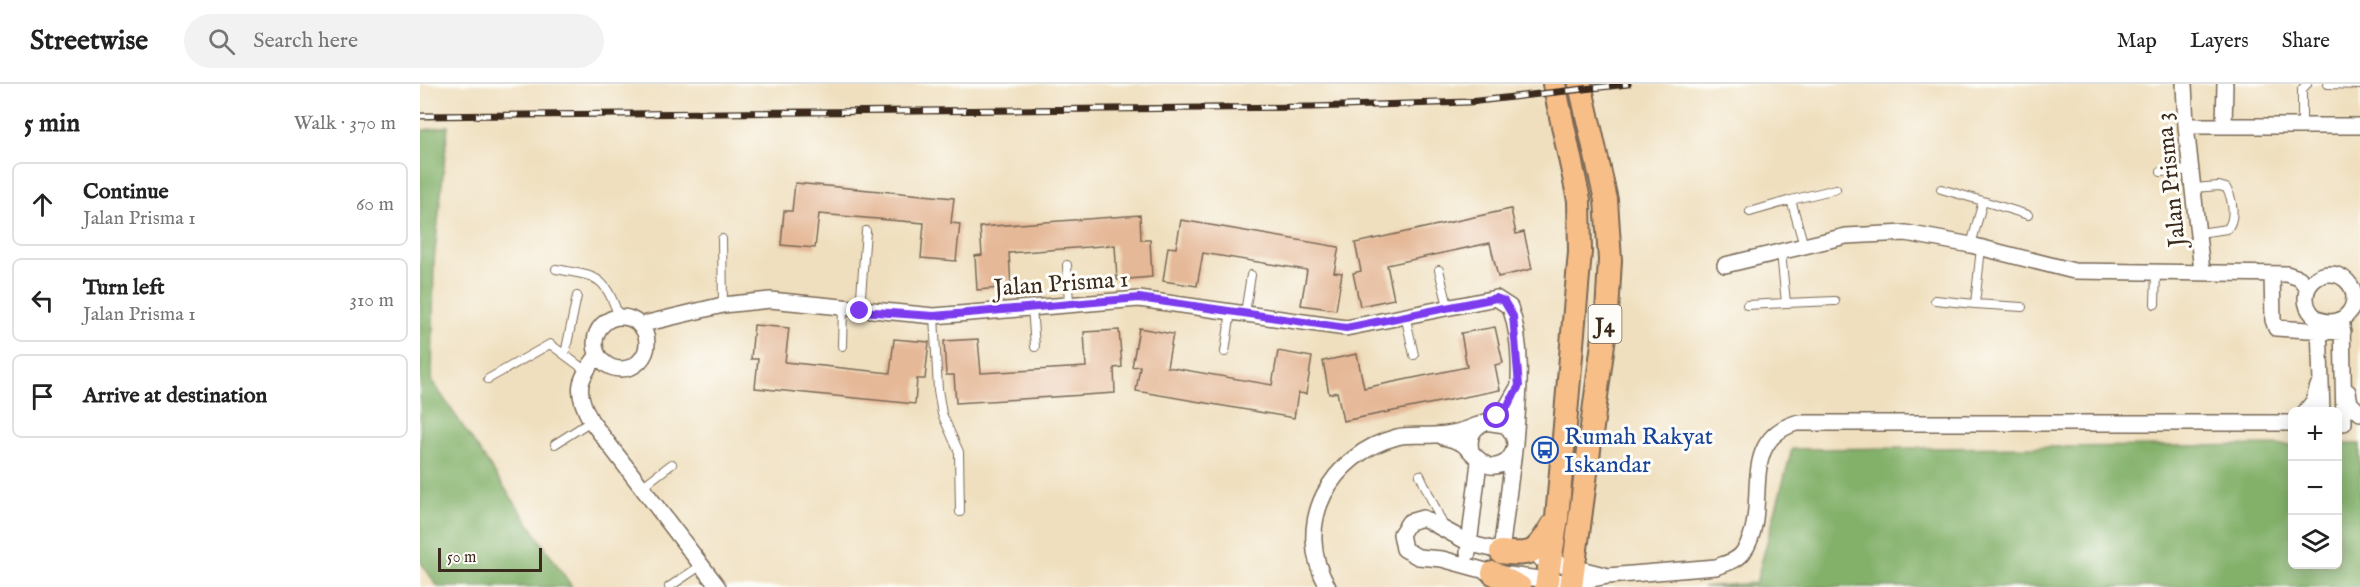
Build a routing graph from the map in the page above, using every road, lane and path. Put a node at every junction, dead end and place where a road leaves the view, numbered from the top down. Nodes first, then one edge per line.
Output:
1 (1554, 84) edge
2 (1580, 84) edge
3 (2184, 84) edge
4 (2225, 84) edge
5 (2307, 84) edge
6 (2328, 84) edge
7 (2360, 85) edge
8 (2186, 126) junction
9 (2224, 126) junction
10 (2302, 126) junction
11 (2360, 126) edge
12 (2192, 170) junction
13 (2161, 172) dead end
14 (2194, 188) junction
15 (1836, 189) dead end
16 (1941, 189) dead end
17 (1791, 200) junction
18 (1983, 201) junction
19 (1750, 212) dead end
20 (2028, 215) dead end
21 (866, 231) dead end
22 (2199, 233) junction
23 (722, 239) dead end
24 (1804, 246) junction
25 (1976, 247) junction
26 (1781, 252) junction
27 (1067, 265) dead end
28 (1725, 265) dead end
29 (556, 269) dead end
30 (1439, 270) dead end
31 (2156, 271) junction
32 (2202, 271) junction
33 (2272, 274) junction
34 (1251, 275) dead end
35 (2356, 287) edge
36 (2308, 288) junction
37 (577, 296) dead end
38 (1935, 300) dead end
39 (1835, 301) dead end
40 (1786, 303) junction
41 (1069, 304) junction
42 (1975, 304) junction
43 (2155, 304) dead end
44 (723, 305) junction
45 (1747, 305) dead end
46 (1448, 306) junction
47 (1032, 307) junction
48 (2022, 307) dead end
49 (843, 309) junction
50 (860, 311) junction
51 (1238, 312) junction
52 (1405, 315) junction
53 (934, 316) junction
54 (619, 317) junction
55 (639, 325) junction
56 (2319, 326) junction
57 (2342, 326) junction
58 (842, 346) dead end
59 (1035, 347) dead end
60 (1225, 352) dead end
61 (566, 354) junction
62 (598, 355) junction
63 (1414, 355) dead end
64 (585, 370) junction
65 (2321, 377) junction
66 (488, 378) dead end
67 (2344, 378) junction
68 (1519, 386) junction
69 (2308, 407) edge
70 (2322, 407) edge
71 (2342, 408) edge
72 (2360, 413) edge
73 (591, 421) junction
74 (1485, 423) junction
75 (2285, 423) edge
76 (2342, 423) edge
77 (2360, 423) edge
78 (1437, 435) junction
79 (555, 444) dead end
80 (1515, 446) junction
81 (1475, 456) junction
82 (672, 464) dead end
83 (1420, 474) dead end
84 (643, 486) junction
85 (960, 512) dead end
86 (1557, 518) junction
87 (1445, 529) junction
88 (1471, 544) junction
89 (1502, 552) junction
90 (1466, 565) junction
91 (702, 566) junction
92 (1493, 573) junction
93 (1547, 576) edge
94 (1572, 578) edge
95 (669, 587) edge
96 (718, 587) edge
97 (1328, 587) edge
98 (1520, 587) edge

1 - 86 main road, J4
2 - 94 main road, J4
3 - 8 street, Jalan Prisma 3
4 - 9 street
5 - 10 lane
6 - 7 lane
8 - 9 street
8 - 12 street, Jalan Prisma 3
9 - 10 street
10 - 11 street
12 - 13 lane
12 - 14 street, Jalan Prisma 3
14 - 22 street, Jalan Prisma 3
14 - 22 lane
15 - 17 lane
16 - 18 lane
17 - 19 lane
17 - 24 lane
18 - 20 lane
18 - 25 lane
21 - 50 lane
22 - 32 street, Jalan Prisma 3
23 - 44 lane
24 - 25 street
24 - 26 street
25 - 31 street
25 - 42 lane
26 - 28 street
26 - 40 lane
27 - 41 lane
29 - 54 lane
30 - 46 lane
31 - 32 street
31 - 43 lane
32 - 33 street
33 - 36 street
33 - 56 street
34 - 51 lane
35 - 36 street
35 - 57 street
36 - 56 street
37 - 61 lane
38 - 42 lane
39 - 40 lane
40 - 45 lane
41 - 47 street, Jalan Prisma 1
41 - 51 street, Jalan Prisma 1
42 - 48 lane
44 - 49 street, Jalan Prisma 1
44 - 55 street, Jalan Prisma 1
46 - 52 street, Jalan Prisma 1
46 - 68 street, Jalan Prisma 1
47 - 53 street, Jalan Prisma 1
47 - 59 lane
49 - 50 street, Jalan Prisma 1
49 - 58 lane
50 - 53 street, Jalan Prisma 1
51 - 52 street, Jalan Prisma 1
51 - 60 lane
52 - 63 lane
53 - 85 lane
54 - 55 street
54 - 62 street
55 - 62 street
56 - 57 street
56 - 65 street
57 - 67 street
61 - 64 lane
61 - 66 lane
62 - 64 street
64 - 73 street
65 - 69 street
65 - 70 street
67 - 71 street
67 - 72 street
68 - 74 street
68 - 80 street, Jalan Prisma 1
73 - 79 lane
73 - 84 street
74 - 78 street
74 - 80 street
74 - 81 street
75 - 94 street
76 - 77 street
78 - 81 street
78 - 97 street
80 - 81 street
80 - 89 street, Jalan Prisma 1
81 - 88 street
82 - 84 lane
83 - 87 lane
84 - 91 street
86 - 89 main road
86 - 93 main road, J4
87 - 88 street
87 - 90 street
88 - 89 street
88 - 90 street
89 - 93 street
90 - 92 street
91 - 95 lane
91 - 96 street
92 - 93 street
92 - 98 main road
93 - 94 street

